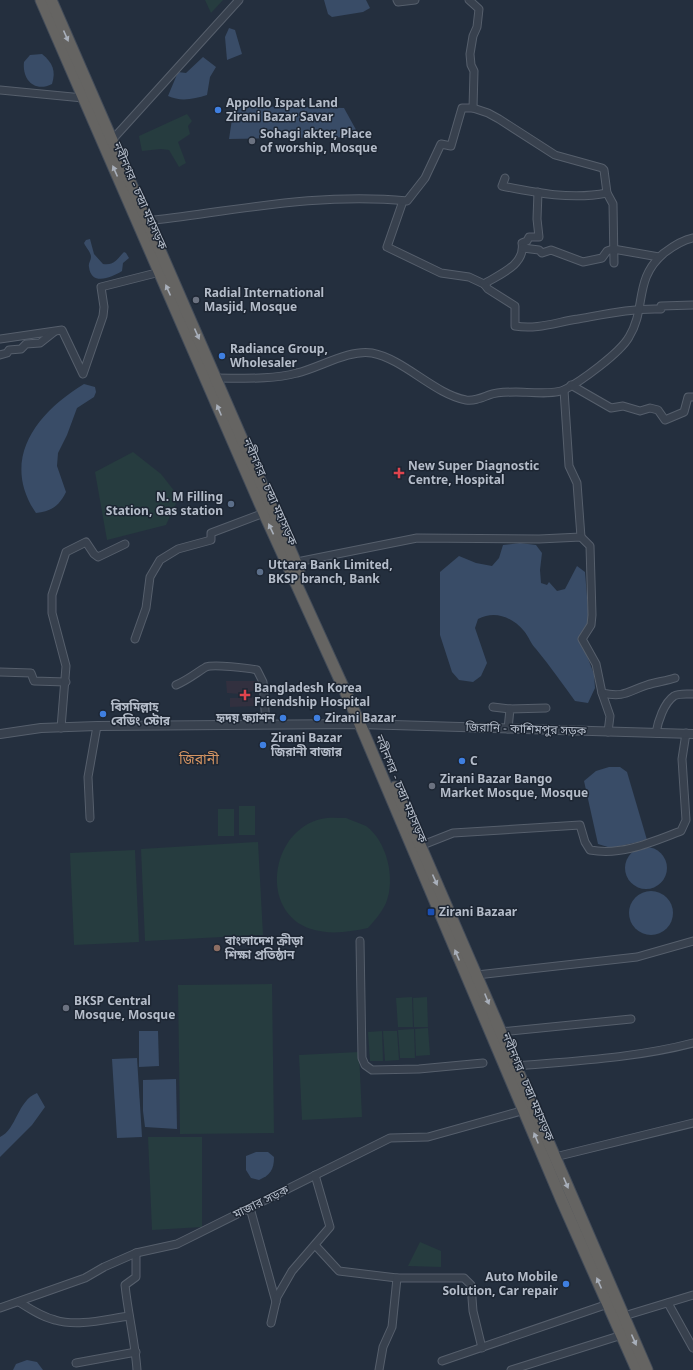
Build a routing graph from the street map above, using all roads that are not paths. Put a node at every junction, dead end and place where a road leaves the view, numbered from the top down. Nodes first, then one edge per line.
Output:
1 (41, 0) edge
2 (51, 0) edge
3 (239, 0) edge
4 (397, 0) edge
5 (415, 0) edge
6 (469, 0) edge
7 (0, 90) edge
8 (83, 98) junction
9 (473, 108) junction
10 (112, 140) junction
11 (504, 178) dead end
12 (538, 192) junction
13 (607, 193) junction
14 (403, 201) junction
15 (147, 221) junction
16 (693, 238) edge
17 (522, 248) junction
18 (613, 249) junction
19 (659, 257) junction
20 (614, 263) dead end
21 (160, 272) junction
22 (484, 284) junction
23 (693, 306) edge
24 (638, 308) junction
25 (54, 332) junction
26 (0, 340) edge
27 (0, 355) edge
28 (216, 378) junction
29 (570, 385) junction
30 (564, 390) junction
31 (693, 397) edge
32 (264, 513) junction
33 (581, 537) junction
34 (125, 544) dead end
35 (292, 563) junction
36 (136, 639) dead end
37 (0, 672) edge
38 (675, 678) dead end
39 (66, 682) junction
40 (176, 686) dead end
41 (602, 693) junction
42 (693, 694) edge
43 (493, 707) dead end
44 (546, 708) dead end
45 (510, 709) junction
46 (266, 724) junction
47 (364, 724) junction
48 (97, 726) junction
49 (61, 728) junction
50 (508, 729) junction
51 (608, 732) junction
52 (656, 733) junction
53 (689, 733) edge
54 (0, 734) edge
55 (90, 818) dead end
56 (420, 846) junction
57 (360, 941) dead end
58 (693, 941) edge
59 (477, 975) junction
60 (632, 1019) dead end
61 (500, 1032) junction
62 (693, 1043) edge
63 (483, 1063) dead end
64 (516, 1066) junction
65 (525, 1110) junction
66 (693, 1123) edge
67 (555, 1157) junction
68 (315, 1175) junction
69 (250, 1208) junction
70 (315, 1245) junction
71 (136, 1254) junction
72 (397, 1278) junction
73 (693, 1295) edge
74 (19, 1302) junction
75 (276, 1302) junction
76 (668, 1303) junction
77 (608, 1304) junction
78 (0, 1308) edge
79 (129, 1316) junction
80 (624, 1316) junction
81 (271, 1323) dead end
82 (622, 1335) junction
83 (482, 1348) junction
84 (693, 1348) edge
85 (136, 1352) junction
86 (442, 1361) dead end
87 (76, 1363) dead end
88 (137, 1370) edge
89 (379, 1370) edge
90 (511, 1370) edge
91 (637, 1370) edge
92 (647, 1370) edge

1 - 8 highway, নবীনগর - চন্দ্রা মহাসড়ক
2 -> 10 highway, নবীনগর - চন্দ্রা মহাসড়ক
3 - 10 street
4 - 5 street
6 - 9 street
7 - 8 street
21 -> 8 highway, নবীনগর - চন্দ্রা মহাসড়ক
9 - 13 street
9 - 14 street
10 - 15 highway, নবীনগর - চন্দ্রা মহাসড়ক
11 - 12 street
12 - 13 street
12 - 17 street
13 - 18 street
14 - 15 street
14 - 22 street
15 -> 28 highway, নবীনগর - চন্দ্রা মহাসড়ক
16 - 19 street
17 - 18 street
17 - 22 street
18 - 19 street
18 - 20 street
19 - 24 street
21 - 25 street
32 -> 21 highway, নবীনগর - চন্দ্রা মহাসড়ক
22 - 24 street
23 - 24 street
24 - 29 street
25 - 26 street
25 - 27 street
28 - 30 street
28 - 35 highway, নবীনগর - চন্দ্রা মহাসড়ক
29 - 30 street
29 - 31 street
30 - 33 street
35 -> 32 highway, নবীনগর - চন্দ্রা মহাসড়ক
32 - 36 street
33 - 35 street
33 - 41 street
34 - 39 street
35 - 47 highway, নবীনগর - চন্দ্রা মহাসড়ক
37 - 39 street
38 - 41 street
39 - 49 street
40 - 46 street
41 - 51 street
42 - 52 street
43 - 45 street
44 - 45 street
45 - 50 street
46 - 47 street, জিরানি - কাশিমপুর সড়ক
46 - 48 street, জিরানি - কাশিমপুর সড়ক
47 - 50 street, জিরানি - কাশিমপুর সড়ক
47 - 56 highway, নবীনগর - চন্দ্রা মহাসড়ক
65 -> 47 highway, নবীনগর - চন্দ্রা মহাসড়ক
48 - 49 street, জিরানি - কাশিমপুর সড়ক
48 - 55 street
49 - 54 street, জিরানি - কাশিমপুর সড়ক
50 - 51 street, জিরানি - কাশিমপুর সড়ক
51 - 52 street, জিরানি - কাশিমপুর সড়ক
52 - 53 street, জিরানি - কাশিমপুর সড়ক
53 - 56 street
56 -> 59 highway, নবীনগর - চন্দ্রা মহাসড়ক
57 - 63 street
58 - 59 street
59 -> 61 highway, নবীনগর - চন্দ্রা মহাসড়ক
60 - 61 street
61 - 64 highway, নবীনগর - চন্দ্রা মহাসড়ক
62 - 64 street
64 - 67 highway, নবীনগর - চন্দ্রা মহাসড়ক
65 - 68 street, মাজার সড়ক
77 -> 65 highway, নবীনগর - চন্দ্রা মহাসড়ক
66 - 67 street
67 -> 80 highway, নবীনগর - চন্দ্রা মহাসড়ক
68 - 69 street, মাজার সড়ক
68 - 70 street
69 - 71 street, মাজার সড়ক
69 - 75 street
70 - 72 street
70 - 75 street
71 - 74 street, মাজার সড়ক
71 - 79 street
72 - 83 street
72 - 89 street
73 - 76 street
74 - 78 street, মাজার সড়ক
74 - 79 street
75 - 81 street
76 - 80 street
76 - 84 street
77 - 82 highway, নবীনগর - চন্দ্রা মহাসড়ক
77 - 83 street
79 - 85 street
80 -> 92 highway, নবীনগর - চন্দ্রা মহাসড়ক
82 - 90 street
82 - 91 highway, নবীনগর - চন্দ্রা মহাসড়ক
83 - 86 street
85 - 87 street
85 - 88 street

